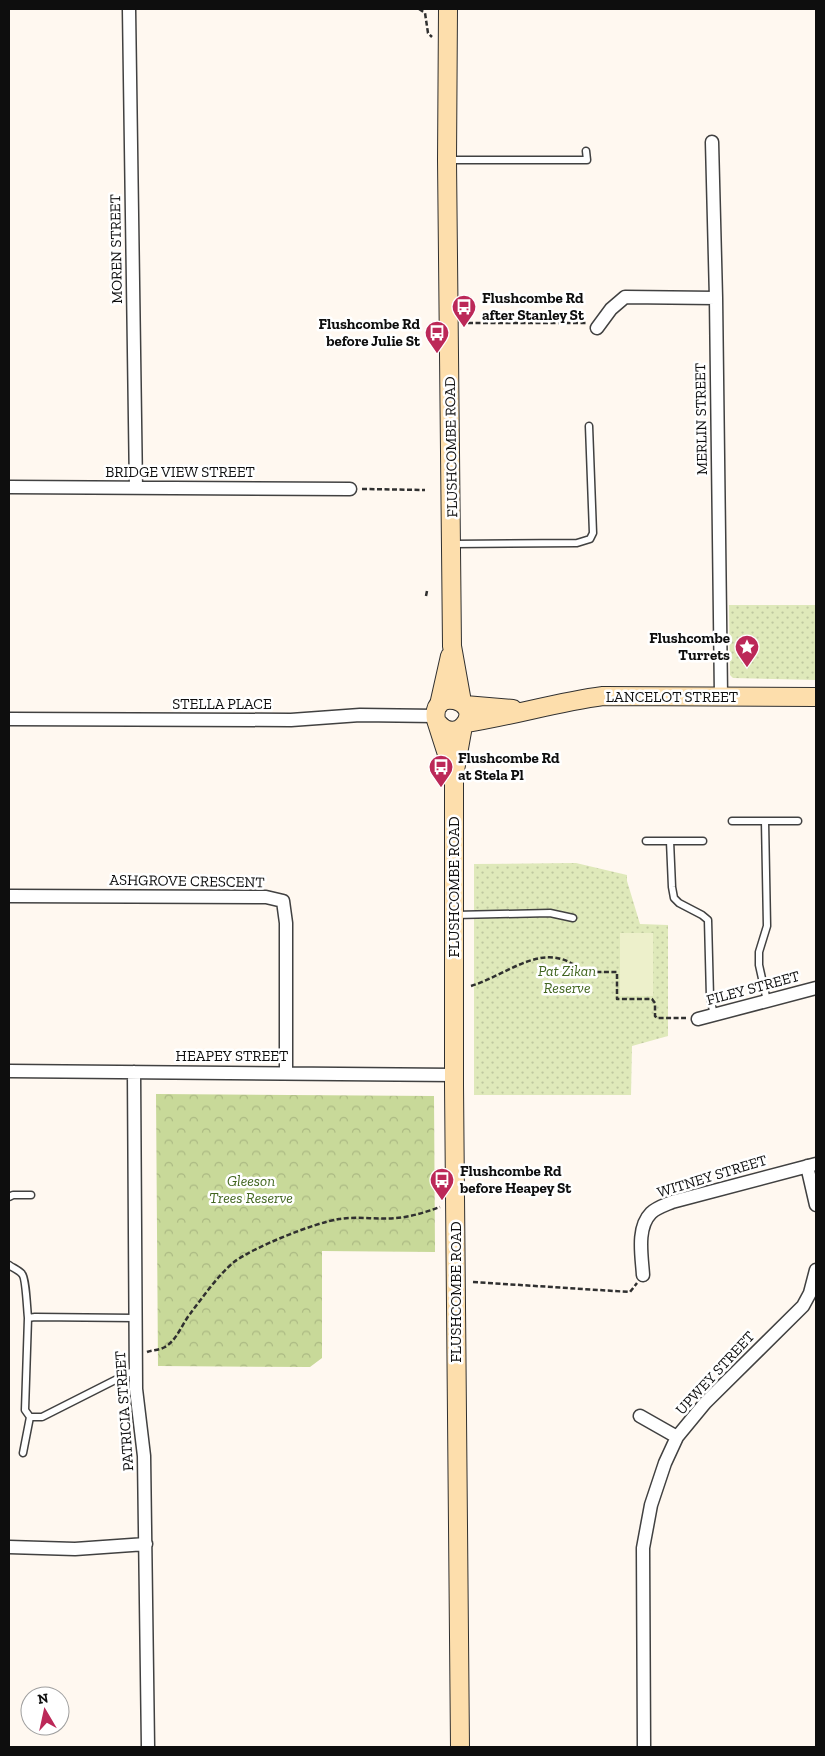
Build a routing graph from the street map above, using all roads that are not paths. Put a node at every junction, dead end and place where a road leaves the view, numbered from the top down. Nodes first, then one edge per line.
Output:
1 (129, 9) edge
2 (448, 9) edge
3 (712, 142) dead end
4 (586, 151) dead end
5 (447, 160) junction
6 (716, 298) junction
7 (597, 328) road end
8 (590, 426) dead end
9 (9, 487) edge
10 (136, 488) junction
11 (350, 489) road end
12 (452, 544) junction
13 (452, 646) junction
14 (721, 696) junction
15 (816, 698) edge
16 (464, 714) junction
17 (438, 715) junction
18 (9, 719) edge
19 (454, 776) junction
20 (732, 821) dead end
21 (765, 821) junction
22 (798, 821) dead end
23 (670, 840) junction
24 (646, 841) dead end
25 (703, 841) dead end
26 (9, 896) edge
27 (454, 915) junction
28 (573, 918) dead end
29 (816, 988) edge
30 (768, 1001) junction
31 (714, 1015) junction
32 (698, 1019) road end
33 (9, 1071) edge
34 (134, 1072) junction
35 (286, 1073) junction
36 (455, 1074) junction
37 (812, 1165) edge
38 (31, 1195) dead end
39 (9, 1197) edge
40 (816, 1205) edge
41 (9, 1265) edge
42 (816, 1270) edge
43 (643, 1275) road end
44 (803, 1306) junction
45 (816, 1310) edge
46 (28, 1318) junction
47 (135, 1318) junction
48 (135, 1370) junction
49 (640, 1416) dead end
50 (30, 1417) junction
51 (678, 1437) junction
52 (23, 1453) dead end
53 (146, 1544) junction
54 (9, 1547) edge
55 (148, 1747) edge
56 (460, 1747) edge
57 (644, 1747) edge

1 - 10 street, MOREN STREET
2 - 5 street, FLUSHCOMBE ROAD
3 - 6 street, MERLIN STREET
4 - 5 lane
5 - 12 street, FLUSHCOMBE ROAD
6 - 7 street
6 - 14 street, MERLIN STREET
8 - 12 lane
9 - 10 street, BRIDGE VIEW STREET
10 - 11 street, BRIDGE VIEW STREET
12 - 13 street, FLUSHCOMBE ROAD
13 - 16 street, FLUSHCOMBE ROAD
13 - 17 street, FLUSHCOMBE ROAD
14 - 15 street, LANCELOT STREET
14 - 16 street, LANCELOT STREET
16 - 17 street
16 - 17 street
16 - 19 street, FLUSHCOMBE ROAD
17 - 18 street, STELLA PLACE
17 - 19 street, FLUSHCOMBE ROAD
19 - 27 street, FLUSHCOMBE ROAD
20 - 21 lane
21 - 22 lane
21 - 30 lane
23 - 24 lane
23 - 25 lane
23 - 31 lane
26 - 35 street, ASHGROVE CRESCENT
27 - 28 lane
27 - 36 street, FLUSHCOMBE ROAD
29 - 30 street, FILEY STREET
30 - 31 street, FILEY STREET
31 - 32 street, FILEY STREET
33 - 34 street, HEAPEY STREET
34 - 35 street, HEAPEY STREET
34 - 47 street, PATRICIA STREET
35 - 36 street, HEAPEY STREET
36 - 56 street, FLUSHCOMBE ROAD
37 - 40 street
37 - 43 street, WITNEY STREET
38 - 39 lane
41 - 46 lane
42 - 44 street, UPWEY STREET
44 - 45 street
44 - 51 street, UPWEY STREET
46 - 47 lane
46 - 50 lane
47 - 48 street, PATRICIA STREET
48 - 50 lane
48 - 53 street, PATRICIA STREET
49 - 51 street
50 - 52 lane
51 - 57 street, UPWEY STREET
53 - 54 street
53 - 55 street, PATRICIA STREET

